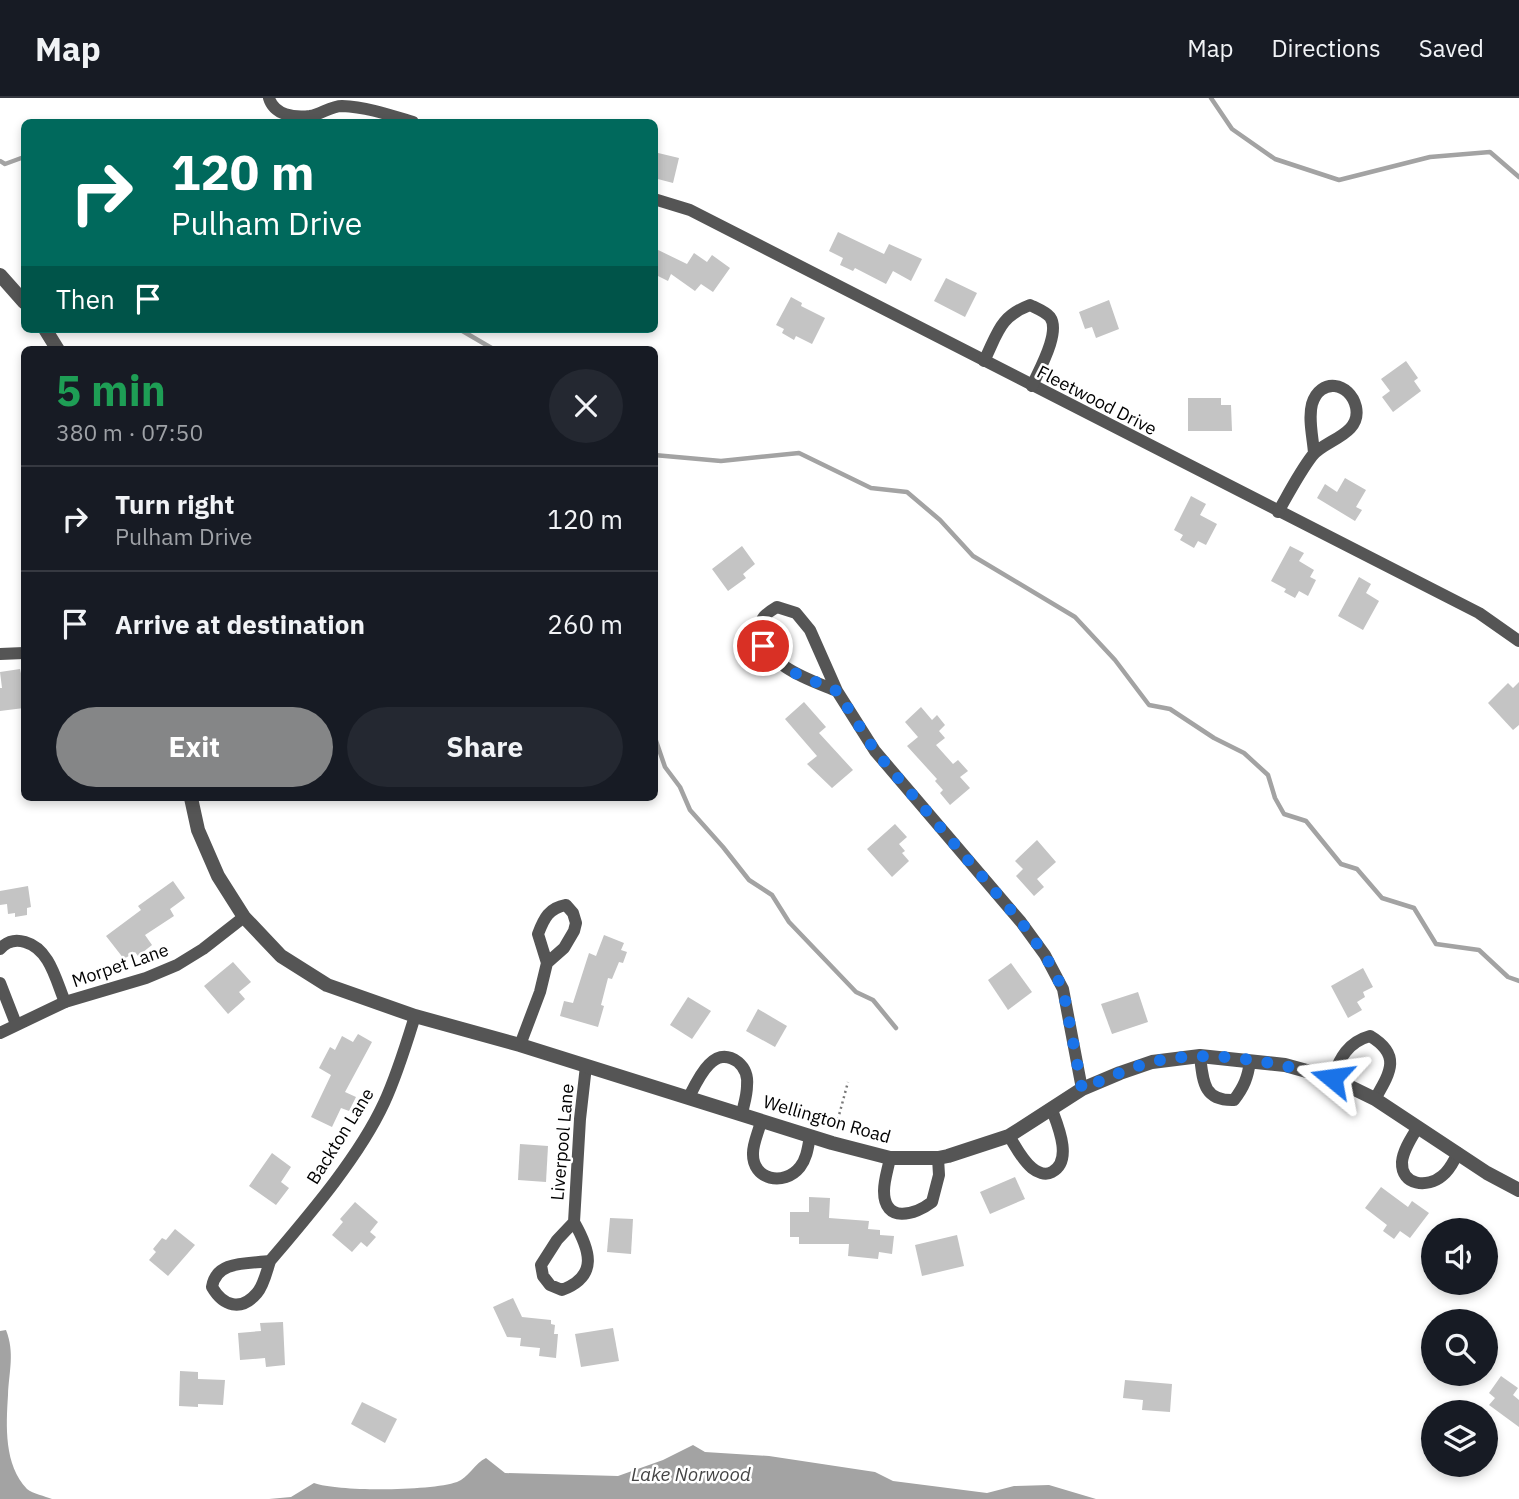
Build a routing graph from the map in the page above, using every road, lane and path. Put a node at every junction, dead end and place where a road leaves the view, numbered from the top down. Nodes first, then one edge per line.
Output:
1 (269, 98) edge
2 (335, 102) edge
3 (403, 119) edge
4 (658, 200) edge
5 (0, 275) edge
6 (21, 299) edge
7 (984, 361) junction
8 (1032, 386) junction
9 (1314, 453) junction
10 (1278, 512) junction
11 (1519, 641) edge
12 (21, 653) edge
13 (0, 654) edge
14 (837, 691) junction
15 (192, 801) edge
16 (244, 917) junction
17 (0, 950) edge
18 (547, 963) dead end
19 (0, 984) edge
20 (65, 1002) junction
21 (415, 1016) junction
22 (16, 1024) junction
23 (0, 1033) edge
24 (520, 1045) junction
25 (1200, 1055) junction
26 (1250, 1061) junction
27 (586, 1066) junction
28 (1332, 1078) junction
29 (848, 1082) dead end
30 (1082, 1089) junction
31 (689, 1097) junction
32 (1375, 1099) junction
33 (1052, 1110) junction
34 (742, 1113) junction
35 (761, 1121) junction
36 (1418, 1127) junction
37 (810, 1136) junction
38 (1009, 1136) junction
39 (832, 1143) junction
40 (1458, 1153) junction
41 (890, 1158) junction
42 (937, 1158) junction
43 (1519, 1190) edge
44 (574, 1222) junction
45 (270, 1261) junction

1 - 2 street
2 - 3 street
4 - 7 street, Fleetwood Drive
5 - 6 street
7 - 8 street, Fleetwood Drive
7 - 8 street
8 - 10 street, Fleetwood Drive
9 - 9 street
9 - 10 street
10 - 11 street, Fleetwood Drive
12 - 13 street
14 - 14 street
14 - 30 street
15 - 16 street, Wellington Road
16 - 20 street, Morpet Lane
16 - 21 street, Wellington Road
17 - 20 street
18 - 24 street
19 - 22 street
20 - 22 street, Morpet Lane
21 - 24 street, Wellington Road
21 - 45 street, Backton Lane
22 - 23 street, Morpet Lane
24 - 27 street, Wellington Road
25 - 26 street, Wellington Road
25 - 26 street
25 - 30 street, Wellington Road
26 - 28 street, Wellington Road
27 - 31 street, Wellington Road
27 - 44 street, Liverpool Lane
28 - 32 street, Wellington Road
28 - 32 street
29 - 39 path
30 - 33 street, Wellington Road
31 - 34 street, Wellington Road
31 - 34 street
32 - 36 street, Wellington Road
33 - 38 street, Wellington Road
33 - 38 street
34 - 35 street, Wellington Road
35 - 37 street, Wellington Road
35 - 37 street
36 - 40 street, Wellington Road
36 - 40 street
37 - 39 street, Wellington Road
38 - 42 street, Wellington Road
39 - 41 street, Wellington Road
40 - 43 street, Wellington Road
41 - 42 street, Wellington Road
41 - 42 street
44 - 44 street, Liverpool Lane
45 - 45 street, Backton Lane

